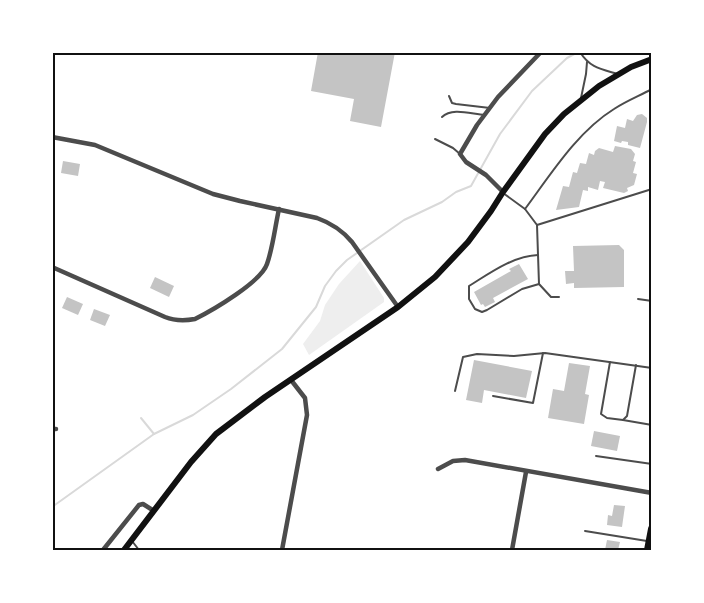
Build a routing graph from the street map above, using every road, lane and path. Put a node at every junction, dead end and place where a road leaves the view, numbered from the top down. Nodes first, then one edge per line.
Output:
1 (541, 52) edge
2 (580, 52) edge
3 (651, 59) edge
4 (587, 62) junction
5 (618, 74) junction
6 (651, 89) edge
7 (449, 96) dead end
8 (581, 99) junction
9 (490, 108) junction
10 (485, 115) junction
11 (442, 117) dead end
12 (52, 137) edge
13 (435, 139) dead end
14 (460, 154) junction
15 (651, 189) edge
16 (502, 192) junction
17 (279, 209) junction
18 (525, 209) junction
19 (537, 225) junction
20 (538, 255) junction
21 (52, 267) edge
22 (539, 284) junction
23 (559, 297) dead end
24 (638, 299) dead end
25 (651, 301) edge
26 (398, 307) junction
27 (543, 353) junction
28 (610, 362) junction
29 (636, 365) junction
30 (651, 368) edge
31 (291, 380) junction
32 (455, 391) dead end
33 (493, 396) dead end
34 (623, 420) junction
35 (651, 425) edge
36 (596, 456) dead end
37 (651, 464) edge
38 (438, 469) dead end
39 (526, 472) junction
40 (651, 493) edge
41 (154, 511) junction
42 (651, 529) edge
43 (585, 531) dead end
44 (132, 540) junction
45 (650, 541) junction
46 (103, 550) edge
47 (124, 550) edge
48 (139, 550) edge
49 (282, 550) edge
50 (512, 550) edge
51 (648, 550) edge

1 - 9 street
2 - 4 lane
3 - 5 main road
4 - 5 lane
4 - 8 lane
5 - 8 main road
6 - 18 lane
7 - 9 lane
8 - 16 main road
9 - 10 street
10 - 11 lane
10 - 14 street
12 - 17 street
13 - 14 lane
14 - 16 street
15 - 19 lane
16 - 18 lane
16 - 26 main road
17 - 21 street
17 - 26 street
18 - 19 lane
19 - 20 lane
20 - 22 lane
20 - 22 lane
22 - 23 lane
24 - 25 lane
26 - 31 main road
27 - 28 lane
27 - 32 lane
27 - 33 lane
28 - 29 lane
28 - 34 lane
29 - 30 lane
29 - 34 lane
31 - 41 main road
31 - 49 street
34 - 35 lane
36 - 37 lane
38 - 39 street
39 - 40 street
39 - 50 street
41 - 44 main road
41 - 46 street
42 - 45 highway
43 - 45 lane
44 - 47 main road
44 - 48 lane
45 - 51 highway

